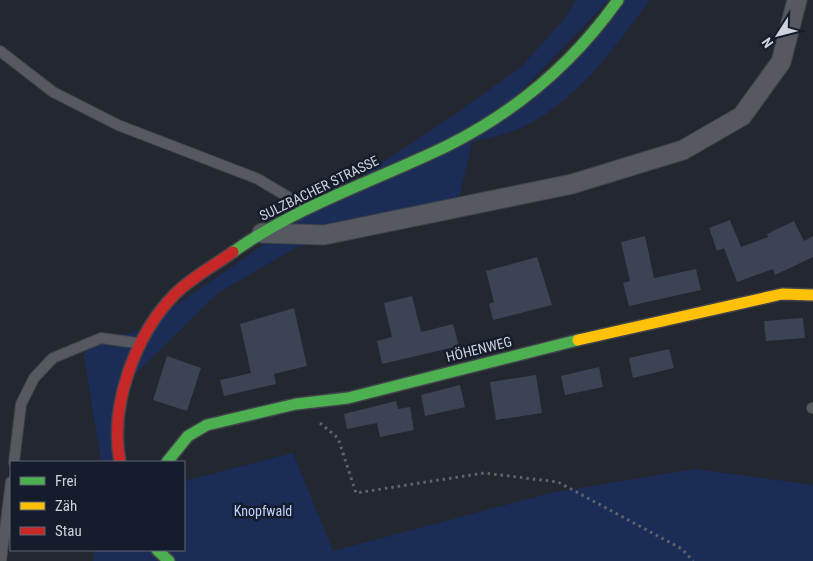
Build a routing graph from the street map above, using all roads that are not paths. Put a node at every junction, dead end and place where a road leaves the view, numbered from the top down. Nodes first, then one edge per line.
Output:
1 (618, 0) edge
2 (797, 0) edge
3 (0, 51) edge
4 (306, 208) junction
5 (262, 233) junction
6 (813, 295) edge
7 (139, 343) junction
8 (14, 461) edge
9 (120, 461) edge
10 (168, 461) edge
11 (10, 489) edge
12 (158, 551) edge
13 (0, 561) edge
14 (169, 561) edge

1 - 4 main road, SULZBACHER STRASSE
2 - 5 street
3 - 4 lane
4 - 5 main road, SULZBACHER STRASSE
5 - 7 main road, SULZBACHER STRASSE
6 - 10 main road, HÖHENWEG
7 - 8 lane
7 - 9 main road, SULZBACHER STRASSE
11 - 13 lane
12 - 14 main road

